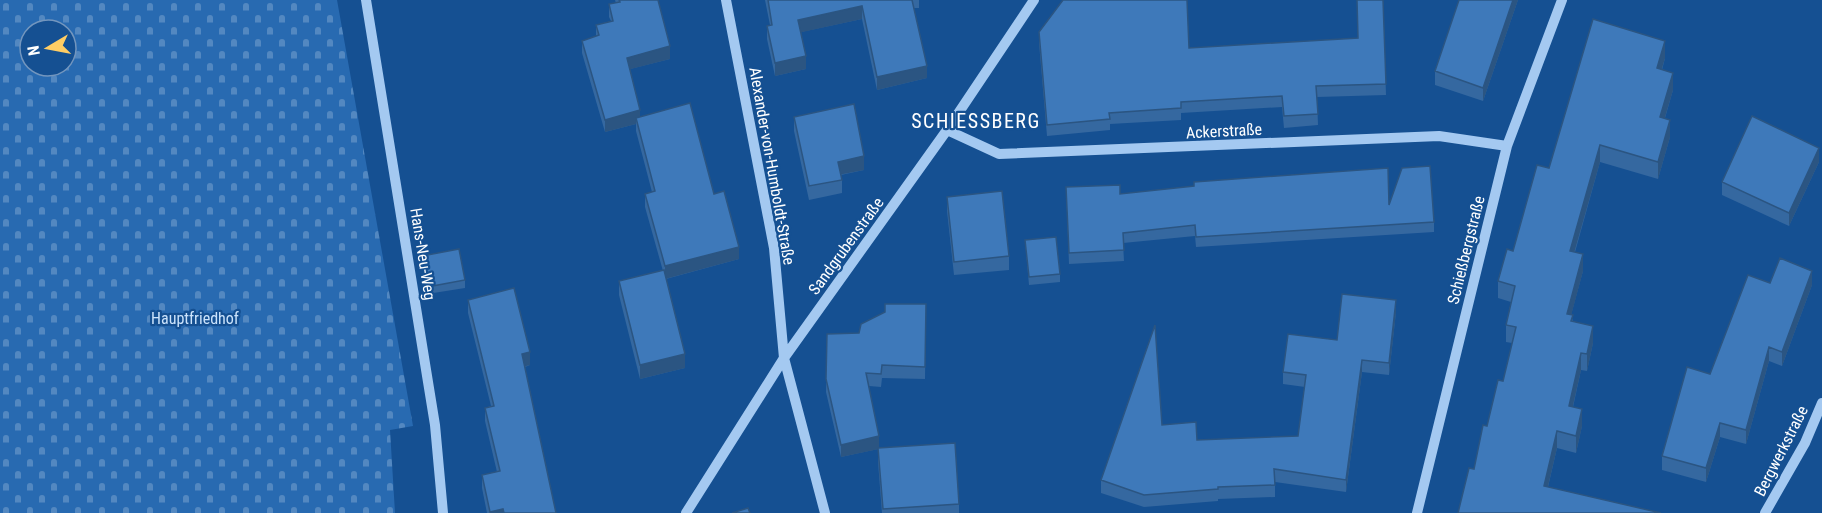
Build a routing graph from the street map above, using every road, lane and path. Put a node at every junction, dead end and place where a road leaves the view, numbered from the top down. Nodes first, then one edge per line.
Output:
1 (366, 0) edge
2 (726, 0) edge
3 (1034, 0) edge
4 (1562, 0) edge
5 (947, 130) junction
6 (1507, 146) junction
7 (784, 358) junction
8 (1822, 403) edge
9 (443, 513) edge
10 (686, 513) edge
11 (825, 513) edge
12 (1417, 513) edge
13 (1765, 513) edge

1 - 9 street, Hans-Neu-Weg
2 - 7 street, Alexander-von-Humboldt-Straße
3 - 5 street, Sandgrubenstraße
4 - 6 street, Schießbergstraße
5 - 6 street, Ackerstraße
5 - 7 street, Sandgrubenstraße
6 - 12 street, Schießbergstraße
7 - 10 street, Sandgrubenstraße
7 - 11 street, Alexander-von-Humboldt-Straße
8 - 13 street, Bergwerkstraße

